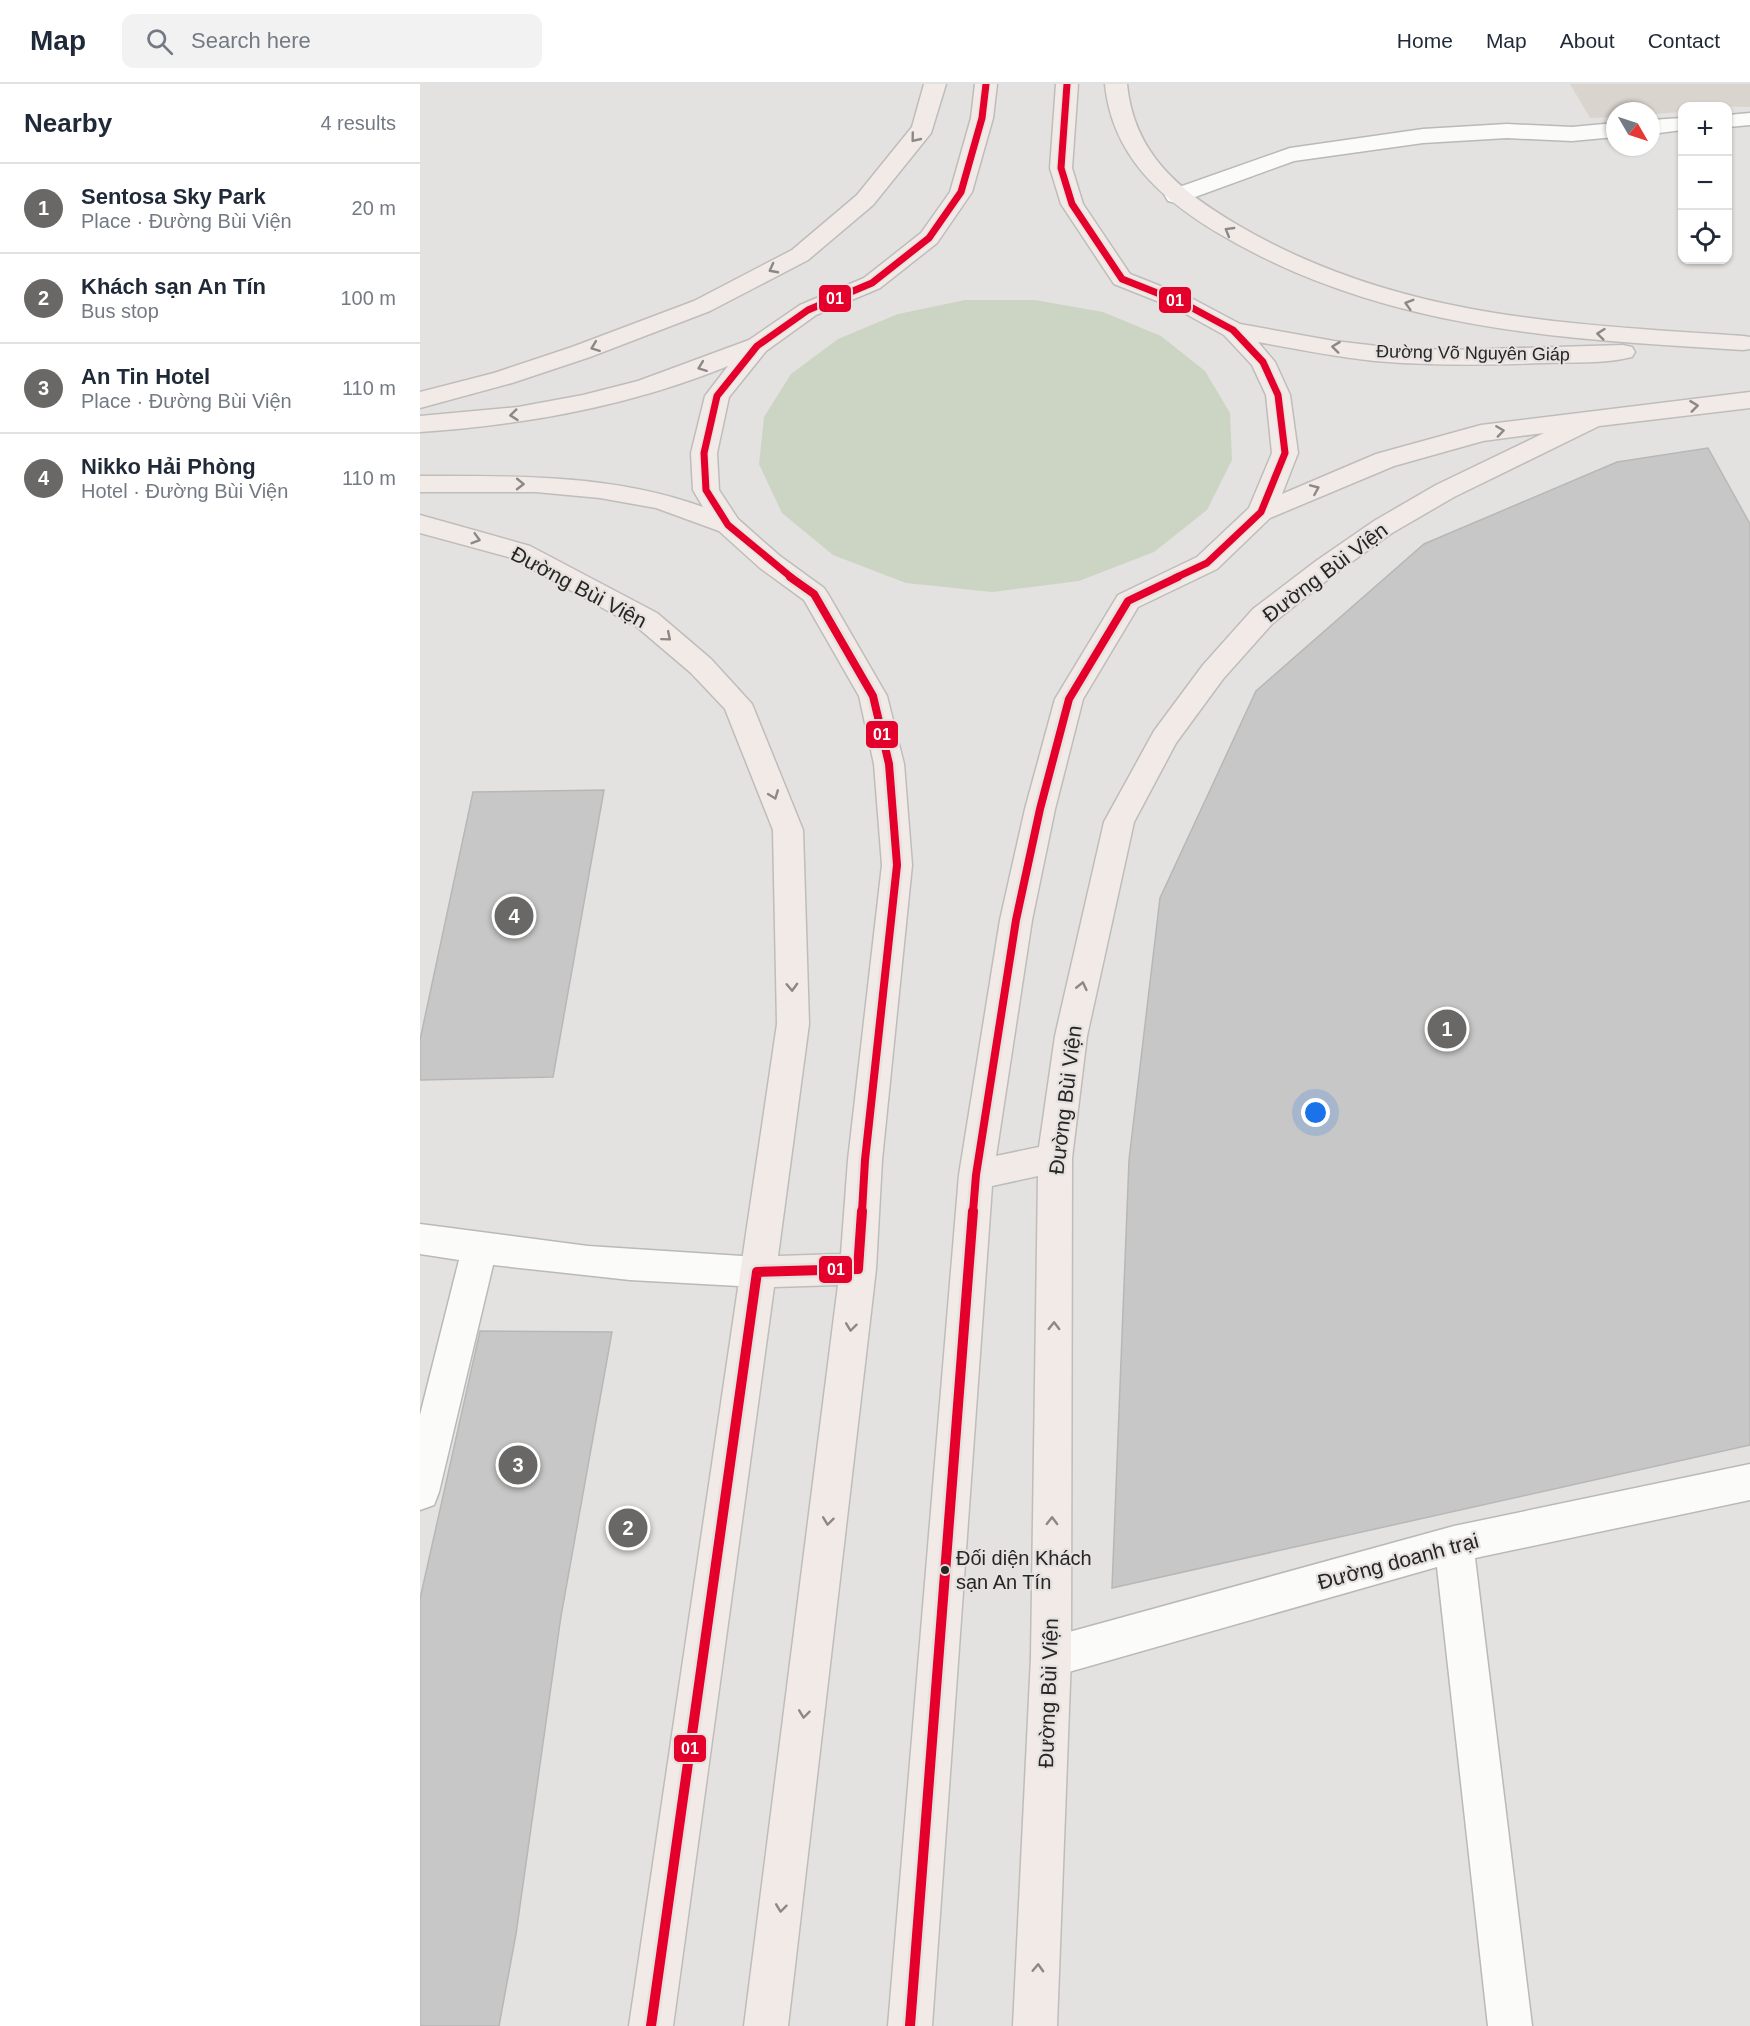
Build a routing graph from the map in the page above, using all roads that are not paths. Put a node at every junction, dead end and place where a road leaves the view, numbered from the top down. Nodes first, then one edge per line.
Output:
1 (935, 84) edge
2 (986, 84) edge
3 (1067, 84) edge
4 (1116, 84) edge
5 (1750, 119) edge
6 (1732, 121) edge
7 (1678, 124) edge
8 (1660, 126) edge
9 (1606, 131) edge
10 (1176, 196) junction
11 (1233, 330) junction
12 (1747, 342) edge
13 (757, 346) junction
14 (420, 400) edge
15 (1750, 400) edge
16 (1598, 417) junction
17 (420, 424) edge
18 (420, 484) edge
19 (1261, 512) junction
20 (420, 524) edge
21 (728, 525) junction
22 (1055, 1158) junction
23 (976, 1175) junction
24 (420, 1239) edge
25 (479, 1249) junction
26 (858, 1269) junction
27 (757, 1272) junction
28 (1750, 1482) edge
29 (420, 1492) edge
30 (1454, 1544) junction
31 (1051, 1657) junction
32 (651, 2026) edge
33 (766, 2026) edge
34 (910, 2026) edge
35 (1035, 2026) edge
36 (1510, 2026) edge

1 -> 14 main road
2 - 13 main road
3 - 11 main road
4 - 10 main road
5 - 6 street
7 - 8 street
9 - 10 street
12 -> 10 main road
12 -> 11 main road, Đường Võ Nguyên Giáp
11 - 19 main road
13 -> 17 main road
13 - 21 main road
16 -> 15 main road
19 -> 16 main road
22 -> 16 main road, Đường Bùi Viện
18 -> 21 main road
19 - 23 main road
20 -> 27 main road, Đường Bùi Viện
21 - 26 main road
22 - 23 main road
31 -> 22 main road, Đường Bùi Viện
23 - 34 main road
24 - 25 street
25 - 27 street
25 - 29 street
26 - 27 main road
26 -> 33 main road
27 - 32 main road, Đường Bùi Viện
28 - 30 street, Đường doanh trại
30 - 31 street, Đường doanh trại
30 - 36 street
35 -> 31 main road, Đường Bùi Viện

